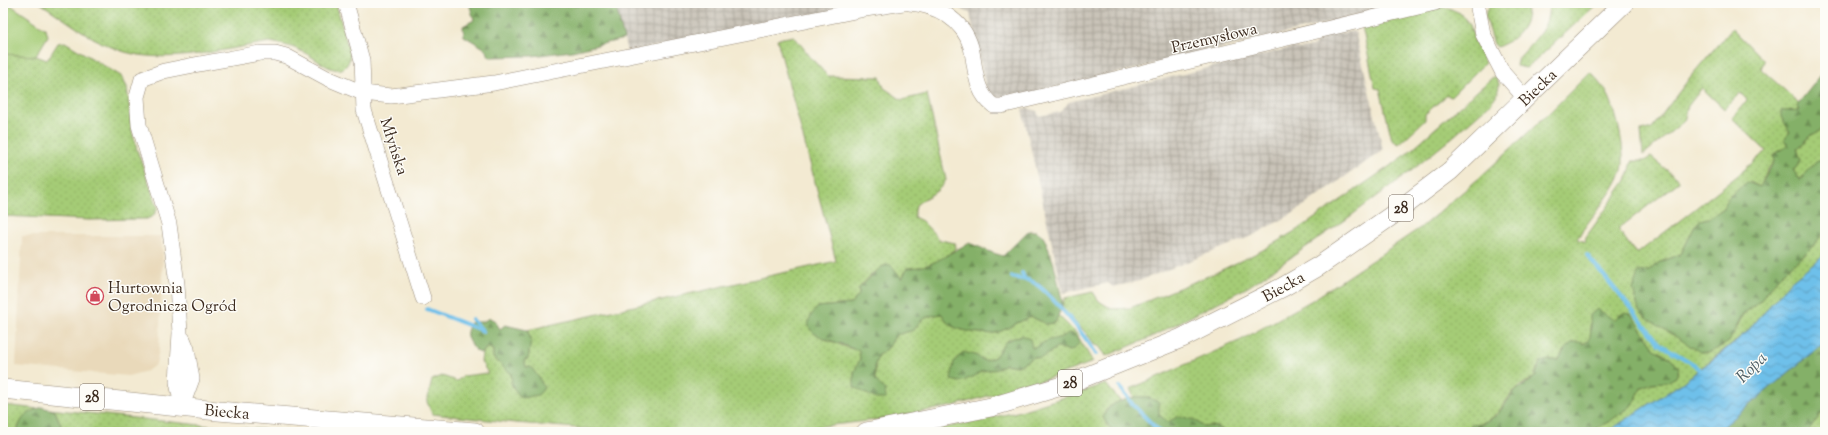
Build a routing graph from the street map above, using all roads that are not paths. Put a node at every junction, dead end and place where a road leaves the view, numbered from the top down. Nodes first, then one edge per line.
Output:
1 (346, 3) edge
2 (903, 3) edge
3 (909, 3) edge
4 (1435, 3) edge
5 (1477, 3) edge
6 (1624, 3) edge
7 (362, 93) junction
8 (1525, 98) junction
9 (423, 298) dead end
10 (3, 389) edge
11 (182, 406) junction
12 (475, 432) edge
13 (866, 432) edge

1 - 7 street, Młyńska
2 - 7 street
3 - 4 street, Przemysłowa
5 - 8 street
6 - 8 main road, Biecka / 28
7 - 9 street, Młyńska
7 - 11 street
8 - 13 main road, Biecka / 28
10 - 11 main road, Biecka / 28
11 - 12 main road, Biecka / 28

